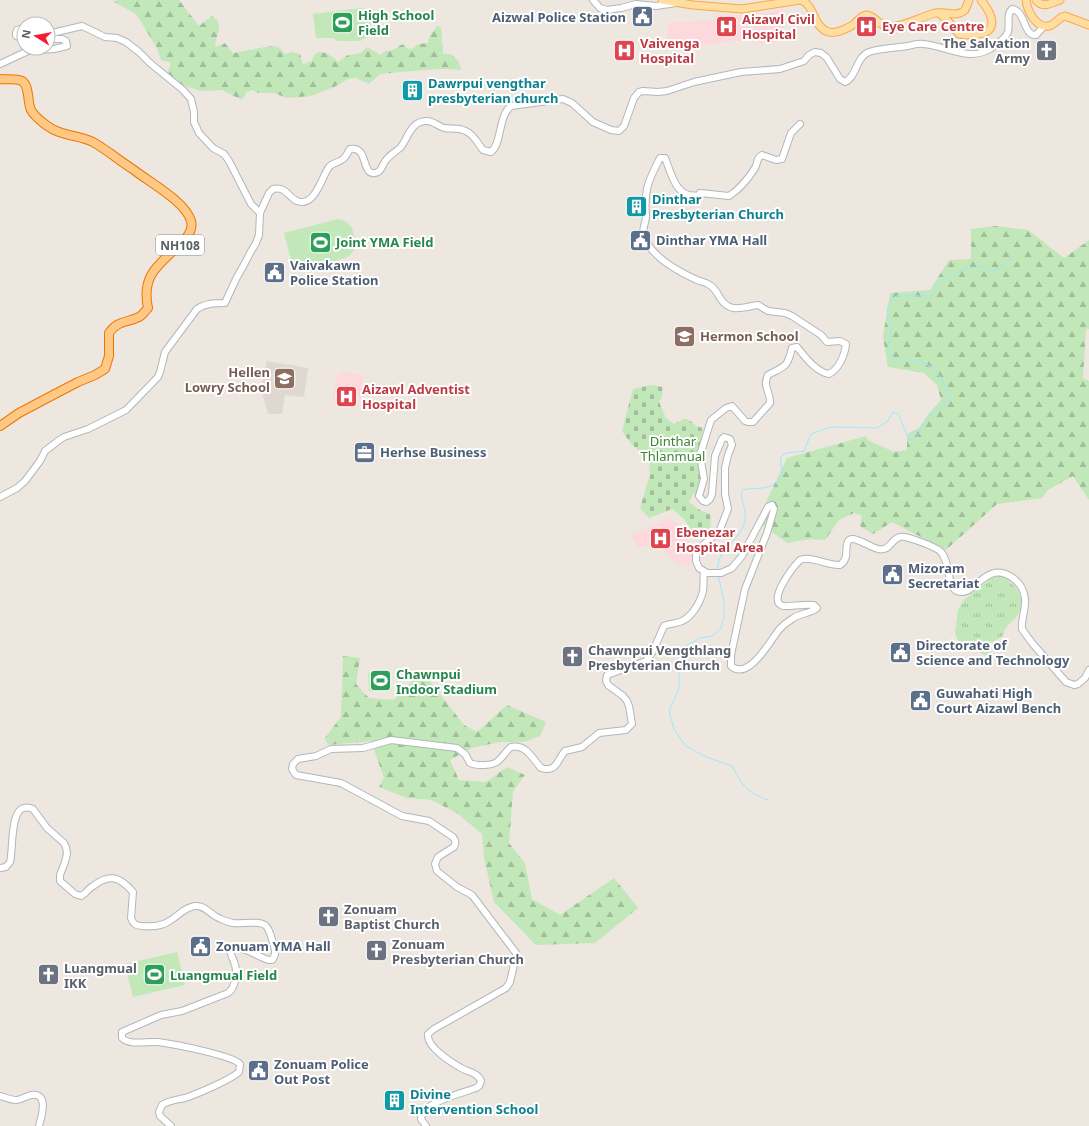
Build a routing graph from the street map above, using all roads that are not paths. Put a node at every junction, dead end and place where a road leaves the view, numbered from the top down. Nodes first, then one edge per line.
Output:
1 (593, 0) edge
2 (662, 0) edge
3 (801, 0) edge
4 (969, 0) edge
5 (981, 0) edge
6 (1026, 0) edge
7 (1036, 0) edge
8 (1060, 0) edge
9 (680, 3) junction
10 (939, 13) junction
11 (1089, 25) edge
12 (1044, 26) junction
13 (56, 32) edge
14 (56, 39) edge
15 (56, 49) edge
16 (17, 56) edge
17 (0, 64) edge
18 (0, 79) edge
19 (800, 124) dead end
20 (260, 213) junction
21 (0, 426) edge
22 (0, 497) edge
23 (705, 573) junction
24 (1089, 670) edge
25 (0, 868) edge
26 (0, 1096) edge
27 (38, 1126) edge
28 (171, 1126) edge
29 (426, 1126) edge

1 - 9 street
2 - 9 main road
3 - 9 main road
3 - 10 main road
4 - 10 main road
5 - 10 main road
6 - 12 main road
7 - 8 main road
11 - 12 main road
12 - 20 street
13 - 20 street
14 - 15 street
16 - 17 street
18 - 21 highway, NH108
19 - 23 street
20 - 22 street
23 - 24 street
23 - 29 street
25 - 28 street
26 - 27 street

